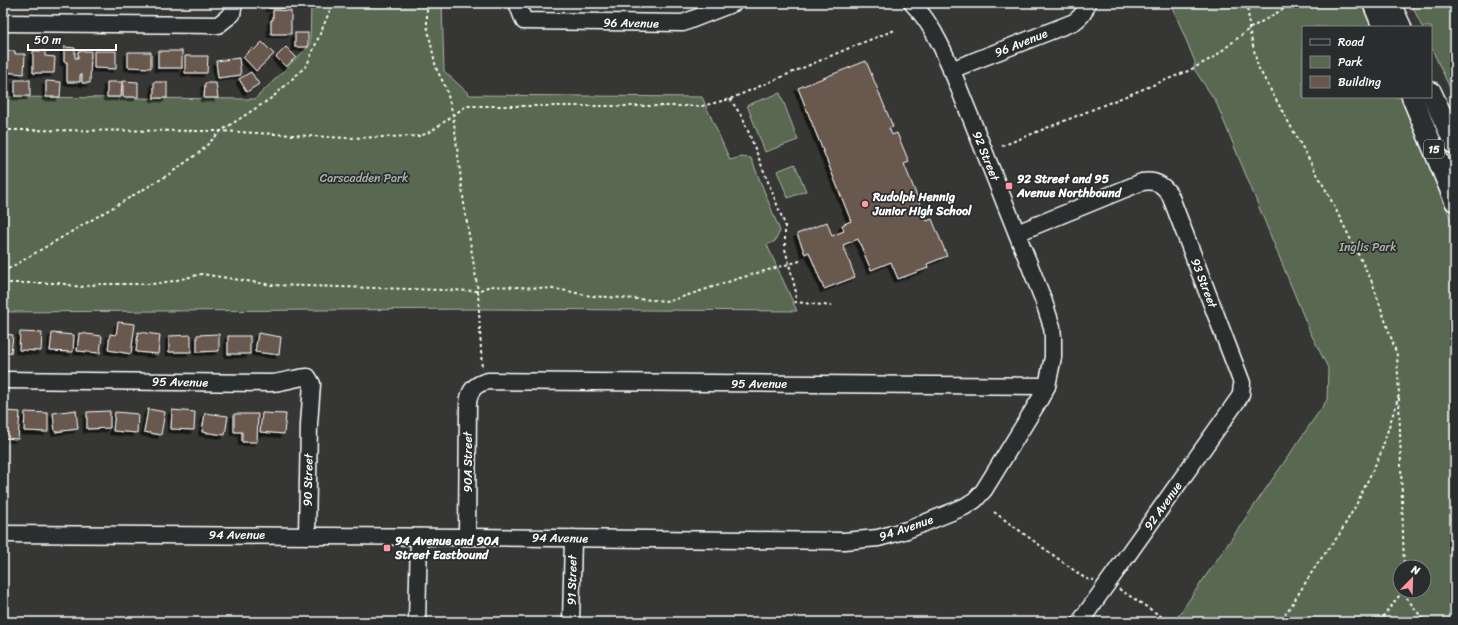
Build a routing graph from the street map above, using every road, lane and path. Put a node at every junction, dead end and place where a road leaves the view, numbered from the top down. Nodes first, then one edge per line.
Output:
1 (333, 3) edge
2 (427, 3) edge
3 (517, 3) edge
4 (734, 3) edge
5 (912, 3) edge
6 (1248, 3) edge
7 (1294, 3) edge
8 (1373, 3) edge
9 (1086, 6) edge
10 (233, 8) edge
11 (1392, 14) edge
12 (3, 23) edge
13 (1249, 29) junction
14 (895, 30) dead end
15 (951, 70) junction
16 (1432, 94) edge
17 (1412, 98) edge
18 (730, 99) junction
19 (453, 115) junction
20 (3, 130) edge
21 (221, 132) junction
22 (1455, 144) edge
23 (1002, 146) dead end
24 (1455, 201) edge
25 (1017, 233) junction
26 (800, 261) dead end
27 (789, 264) junction
28 (3, 272) edge
29 (3, 283) edge
30 (478, 291) junction
31 (832, 306) dead end
32 (3, 380) edge
33 (477, 385) junction
34 (1047, 386) junction
35 (1242, 389) joint
36 (1399, 395) junction
37 (308, 424) joint
38 (994, 512) dead end
39 (3, 534) edge
40 (307, 536) junction
41 (419, 536) junction
42 (467, 537) junction
43 (573, 538) junction
44 (1404, 559) edge
45 (1109, 583) junction
46 (1397, 599) edge
47 (1408, 599) edge
48 (1381, 619) junction
49 (417, 622) edge
50 (571, 622) edge
51 (1080, 622) edge
52 (1170, 622) edge
53 (1280, 622) edge
54 (1330, 622) edge
55 (1425, 622) edge

1 - 21 path
2 - 19 path
3 - 4 street, 96 Avenue
5 - 15 street, 92 Street
6 - 13 path
7 - 13 path
8 - 11 main road
9 - 15 street, 96 Avenue
10 - 12 street
13 - 23 path
13 - 36 path
14 - 18 path
15 - 25 street, 92 Street
16 - 22 main road, 15
17 - 24 main road, 15
18 - 19 path
18 - 27 path
19 - 21 path
19 - 30 path
20 - 21 path
21 - 28 path
25 - 34 street, 92 Street
25 - 35 street, 93 Street
26 - 27 path
27 - 30 path
27 - 31 path
29 - 30 path
30 - 33 path
32 - 37 street, 95 Avenue
33 - 34 street, 95 Avenue
33 - 42 street, 90A Street
34 - 43 street, 94 Avenue
35 - 45 street, 92 Avenue
36 - 44 path
36 - 53 path
37 - 40 street, 90 Street
38 - 45 path
39 - 40 street, 94 Avenue
40 - 41 street, 94 Avenue
41 - 42 street, 94 Avenue
41 - 49 street
42 - 43 street, 94 Avenue
43 - 50 street, 91 Street
45 - 51 street, 92 Avenue
45 - 52 path
46 - 48 path
47 - 55 path
48 - 54 path
48 - 55 path

